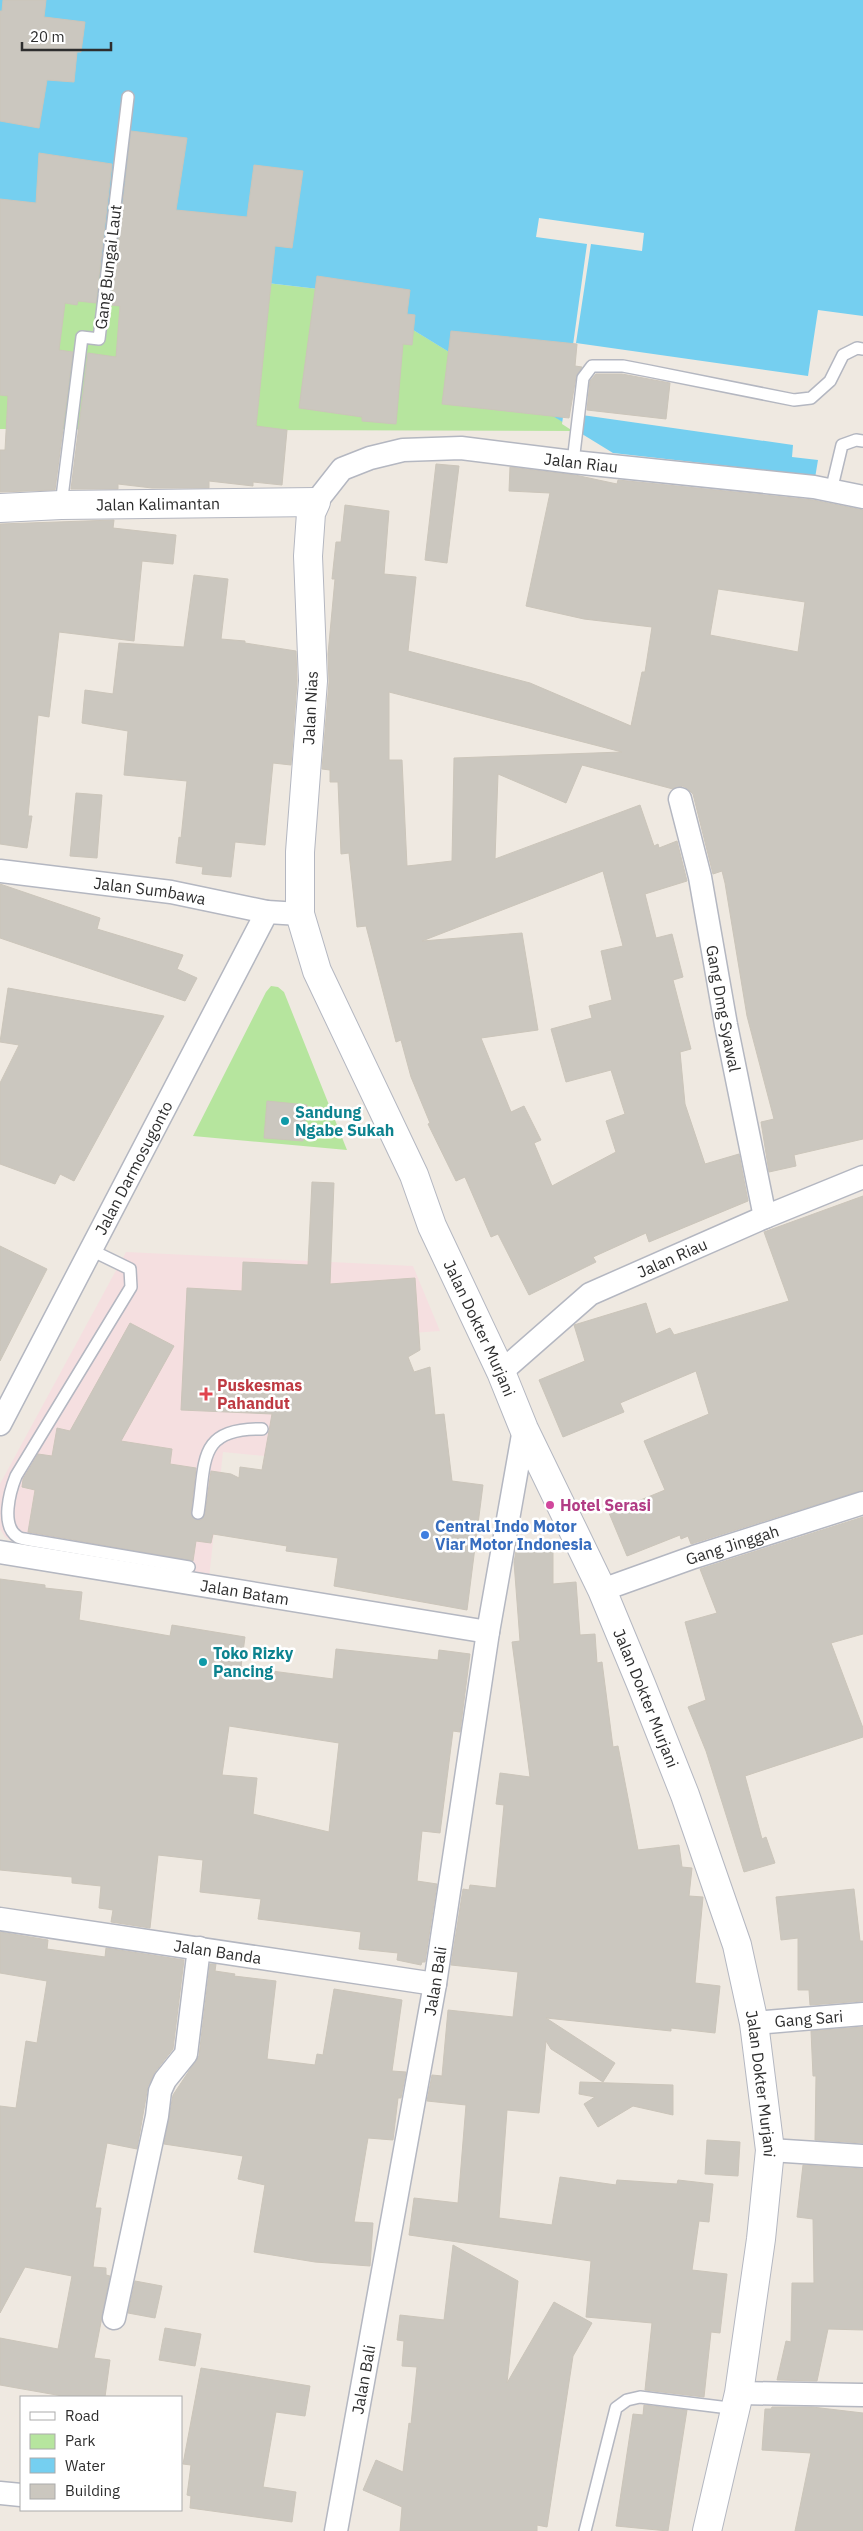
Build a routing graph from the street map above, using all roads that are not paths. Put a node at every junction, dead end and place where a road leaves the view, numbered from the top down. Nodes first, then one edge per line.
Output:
1 (128, 97) dead end
2 (863, 349) edge
3 (863, 441) edge
4 (572, 462) junction
5 (830, 491) junction
6 (863, 497) edge
7 (316, 502) junction
8 (61, 505) junction
9 (0, 508) edge
10 (680, 799) dead end
11 (0, 871) edge
12 (267, 912) junction
13 (300, 914) junction
14 (863, 1177) edge
15 (765, 1217) junction
16 (91, 1250) junction
17 (501, 1372) junction
18 (0, 1424) edge
19 (262, 1429) dead end
20 (524, 1429) junction
21 (863, 1503) edge
22 (198, 1513) dead end
23 (0, 1552) edge
24 (189, 1571) junction
25 (602, 1590) junction
26 (488, 1632) junction
27 (0, 1919) edge
28 (199, 1948) junction
29 (435, 1984) junction
30 (863, 2014) edge
31 (754, 2022) junction
32 (770, 2150) junction
33 (863, 2156) edge
34 (114, 2318) dead end
35 (863, 2396) edge
36 (738, 2401) junction
37 (0, 2493) edge
38 (20, 2495) edge
39 (336, 2531) edge
40 (585, 2531) edge
41 (707, 2531) edge

1 - 8 lane, Gang Bungai Laut
2 - 4 lane
3 - 5 lane
4 - 5 street, Jalan Riau
4 - 7 street, Jalan Riau
5 - 6 street, Jalan Riau
7 - 8 street, Jalan Kalimantan
7 - 13 street, Jalan Nias
8 - 9 street, Jalan Kalimantan
10 - 15 street, Gang Dmg Syawal
11 - 12 street, Jalan Sumbawa
12 - 13 street, Jalan Sumbawa
12 - 16 street, Jalan Darmosugonto
13 - 17 street, Jalan Dokter Murjani
14 - 15 street, Jalan Riau
15 - 17 street, Jalan Riau
16 - 18 street, Jalan Darmosugonto
16 - 24 lane
17 - 20 street, Jalan Dokter Murjani
19 - 22 lane
20 - 25 street, Jalan Dokter Murjani
20 - 26 street, Jalan Bali
21 - 25 street, Gang Jinggah
23 - 24 street, Jalan Batam
24 - 26 street, Jalan Batam
25 - 31 street, Jalan Dokter Murjani
26 - 29 street, Jalan Bali
27 - 28 street, Jalan Banda
28 - 29 street, Jalan Banda
28 - 34 street
29 - 39 street, Jalan Bali
30 - 31 street, Gang Sari
31 - 32 street, Jalan Dokter Murjani
32 - 33 street
32 - 36 street, Jalan Dokter Murjani
35 - 36 street
36 - 40 lane
36 - 41 street, Jalan Dokter Murjani
37 - 38 street

